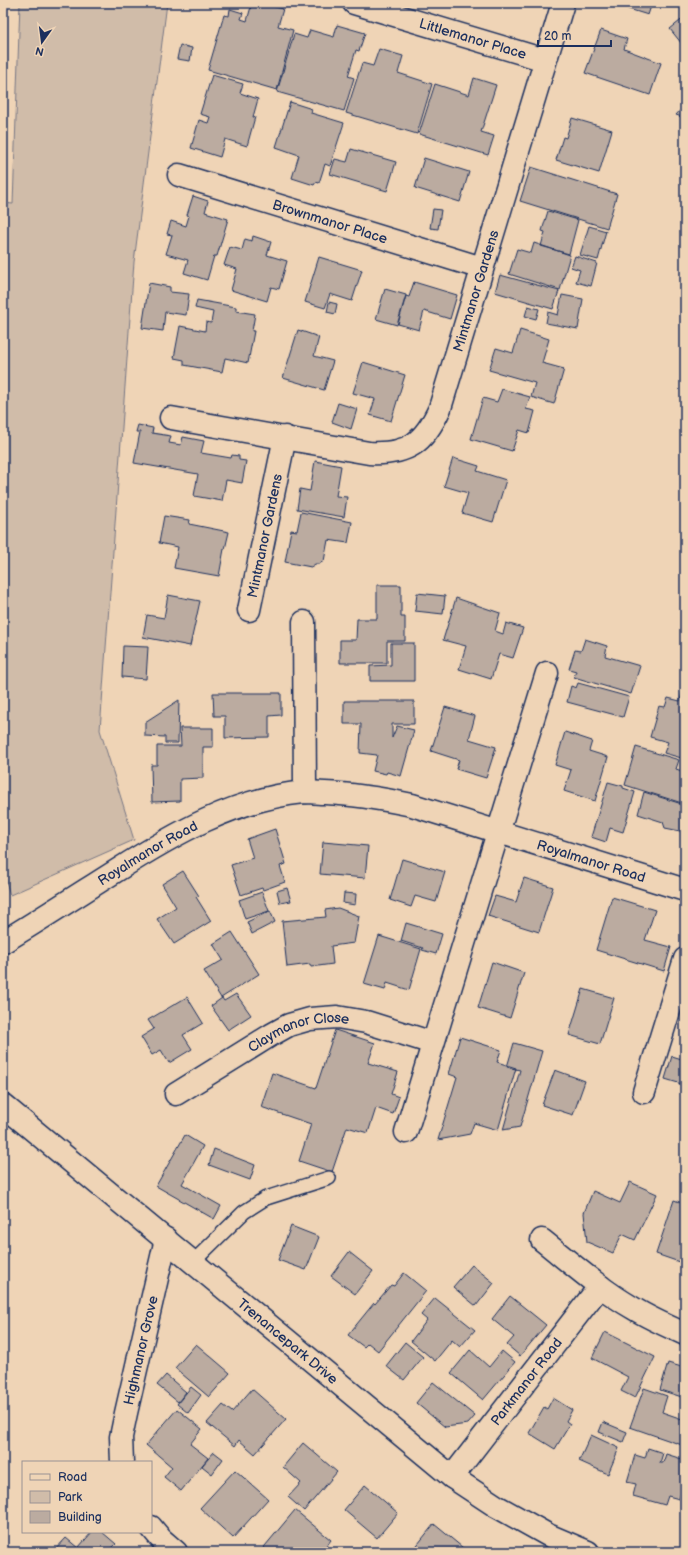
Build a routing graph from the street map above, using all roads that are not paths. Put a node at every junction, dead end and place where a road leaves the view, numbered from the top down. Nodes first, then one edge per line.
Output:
1 (354, 3) edge
2 (563, 3) edge
3 (545, 60) junction
4 (179, 175) dead end
5 (482, 268) junction
6 (171, 418) dead end
7 (285, 437) junction
8 (249, 610) dead end
9 (304, 622) dead end
10 (547, 673) dead end
11 (305, 792) junction
12 (498, 832) junction
13 (685, 890) edge
14 (5, 933) edge
15 (685, 959) edge
16 (432, 1043) junction
17 (644, 1092) dead end
18 (176, 1094) dead end
19 (3, 1105) edge
20 (406, 1132) dead end
21 (330, 1178) dead end
22 (166, 1239) junction
23 (542, 1240) dead end
24 (193, 1262) junction
25 (600, 1286) junction
26 (685, 1334) edge
27 (122, 1461) edge
28 (452, 1477) junction
29 (152, 1528) edge
30 (176, 1552) edge
31 (588, 1552) edge

1 - 3 street, Littlemanor Place
2 - 3 street, Mintmanor Gardens
3 - 5 street, Mintmanor Gardens
4 - 5 street, Brownmanor Place
5 - 7 street, Mintmanor Gardens
6 - 7 street, Mintmanor Gardens
7 - 8 street, Mintmanor Gardens
9 - 11 street
10 - 12 street
11 - 12 street, Royalmanor Road
11 - 14 street, Royalmanor Road
12 - 13 street, Royalmanor Road
12 - 16 street
15 - 17 street
16 - 18 street, Claymanor Close
16 - 20 street
19 - 22 street, Trenancepark Drive
21 - 24 lane
22 - 24 street, Trenancepark Drive
22 - 27 street, Highmanor Grove
23 - 25 street
24 - 28 street, Trenancepark Drive
25 - 26 street
25 - 28 street, Parkmanor Road
28 - 31 street, Trenancepark Drive
29 - 30 street

